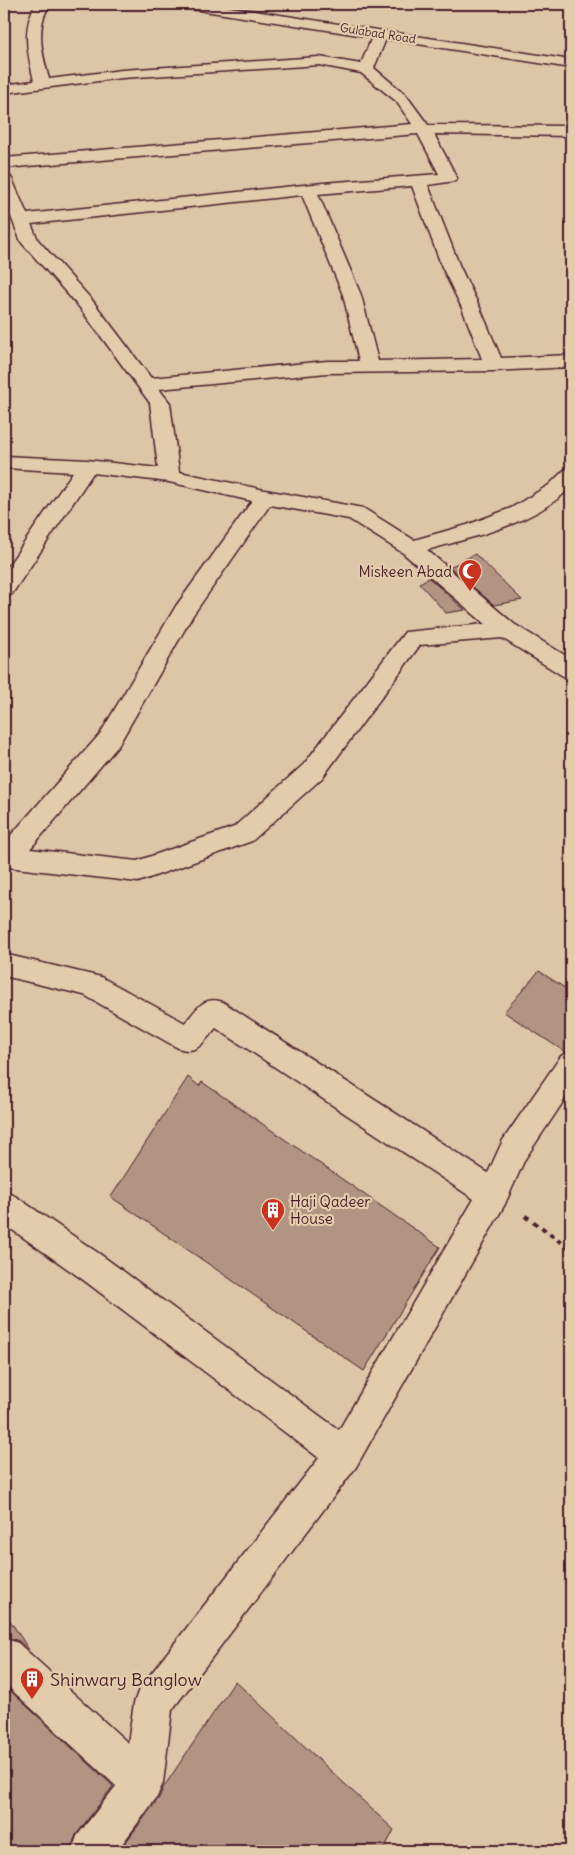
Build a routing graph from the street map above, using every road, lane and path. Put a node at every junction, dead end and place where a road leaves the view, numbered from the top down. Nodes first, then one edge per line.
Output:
1 (43, 4) edge
2 (185, 4) edge
3 (240, 8) edge
4 (381, 33) junction
5 (571, 64) edge
6 (366, 69) junction
7 (43, 85) junction
8 (4, 89) edge
9 (424, 130) junction
10 (571, 131) edge
11 (4, 163) edge
12 (4, 179) edge
13 (418, 180) junction
14 (308, 190) junction
15 (22, 220) junction
16 (571, 361) edge
17 (494, 365) junction
18 (370, 366) junction
19 (146, 384) junction
20 (4, 462) edge
21 (87, 466) junction
22 (169, 476) junction
23 (571, 476) edge
24 (265, 497) junction
25 (411, 548) junction
26 (4, 589) edge
27 (506, 630) junction
28 (571, 670) edge
29 (5, 856) edge
30 (4, 965) edge
31 (571, 1065) edge
32 (494, 1194) junction
33 (4, 1206) edge
34 (571, 1249) edge
35 (344, 1455) junction
36 (4, 1657) edge
37 (142, 1783) junction
38 (92, 1851) edge

1 - 7 street
2 - 3 street, Gulabad Road
3 - 4 street, Gulabad Road
4 - 5 street, Gulabad Road
4 - 6 street
6 - 7 street
6 - 9 street
7 - 8 street
9 - 10 street
9 - 11 street
9 - 13 street
12 - 15 street
13 - 14 street
13 - 17 street
14 - 15 street
14 - 18 street
15 - 19 street
16 - 17 street
17 - 18 street
18 - 19 street
19 - 22 street
20 - 21 street
21 - 22 street
21 - 26 street
22 - 24 street
23 - 25 street
24 - 25 street
24 - 29 street
25 - 27 street
27 - 28 street
27 - 29 street
30 - 32 street
31 - 32 street
32 - 34 path
32 - 35 street
33 - 35 street
35 - 37 street
36 - 37 street
37 - 38 street

